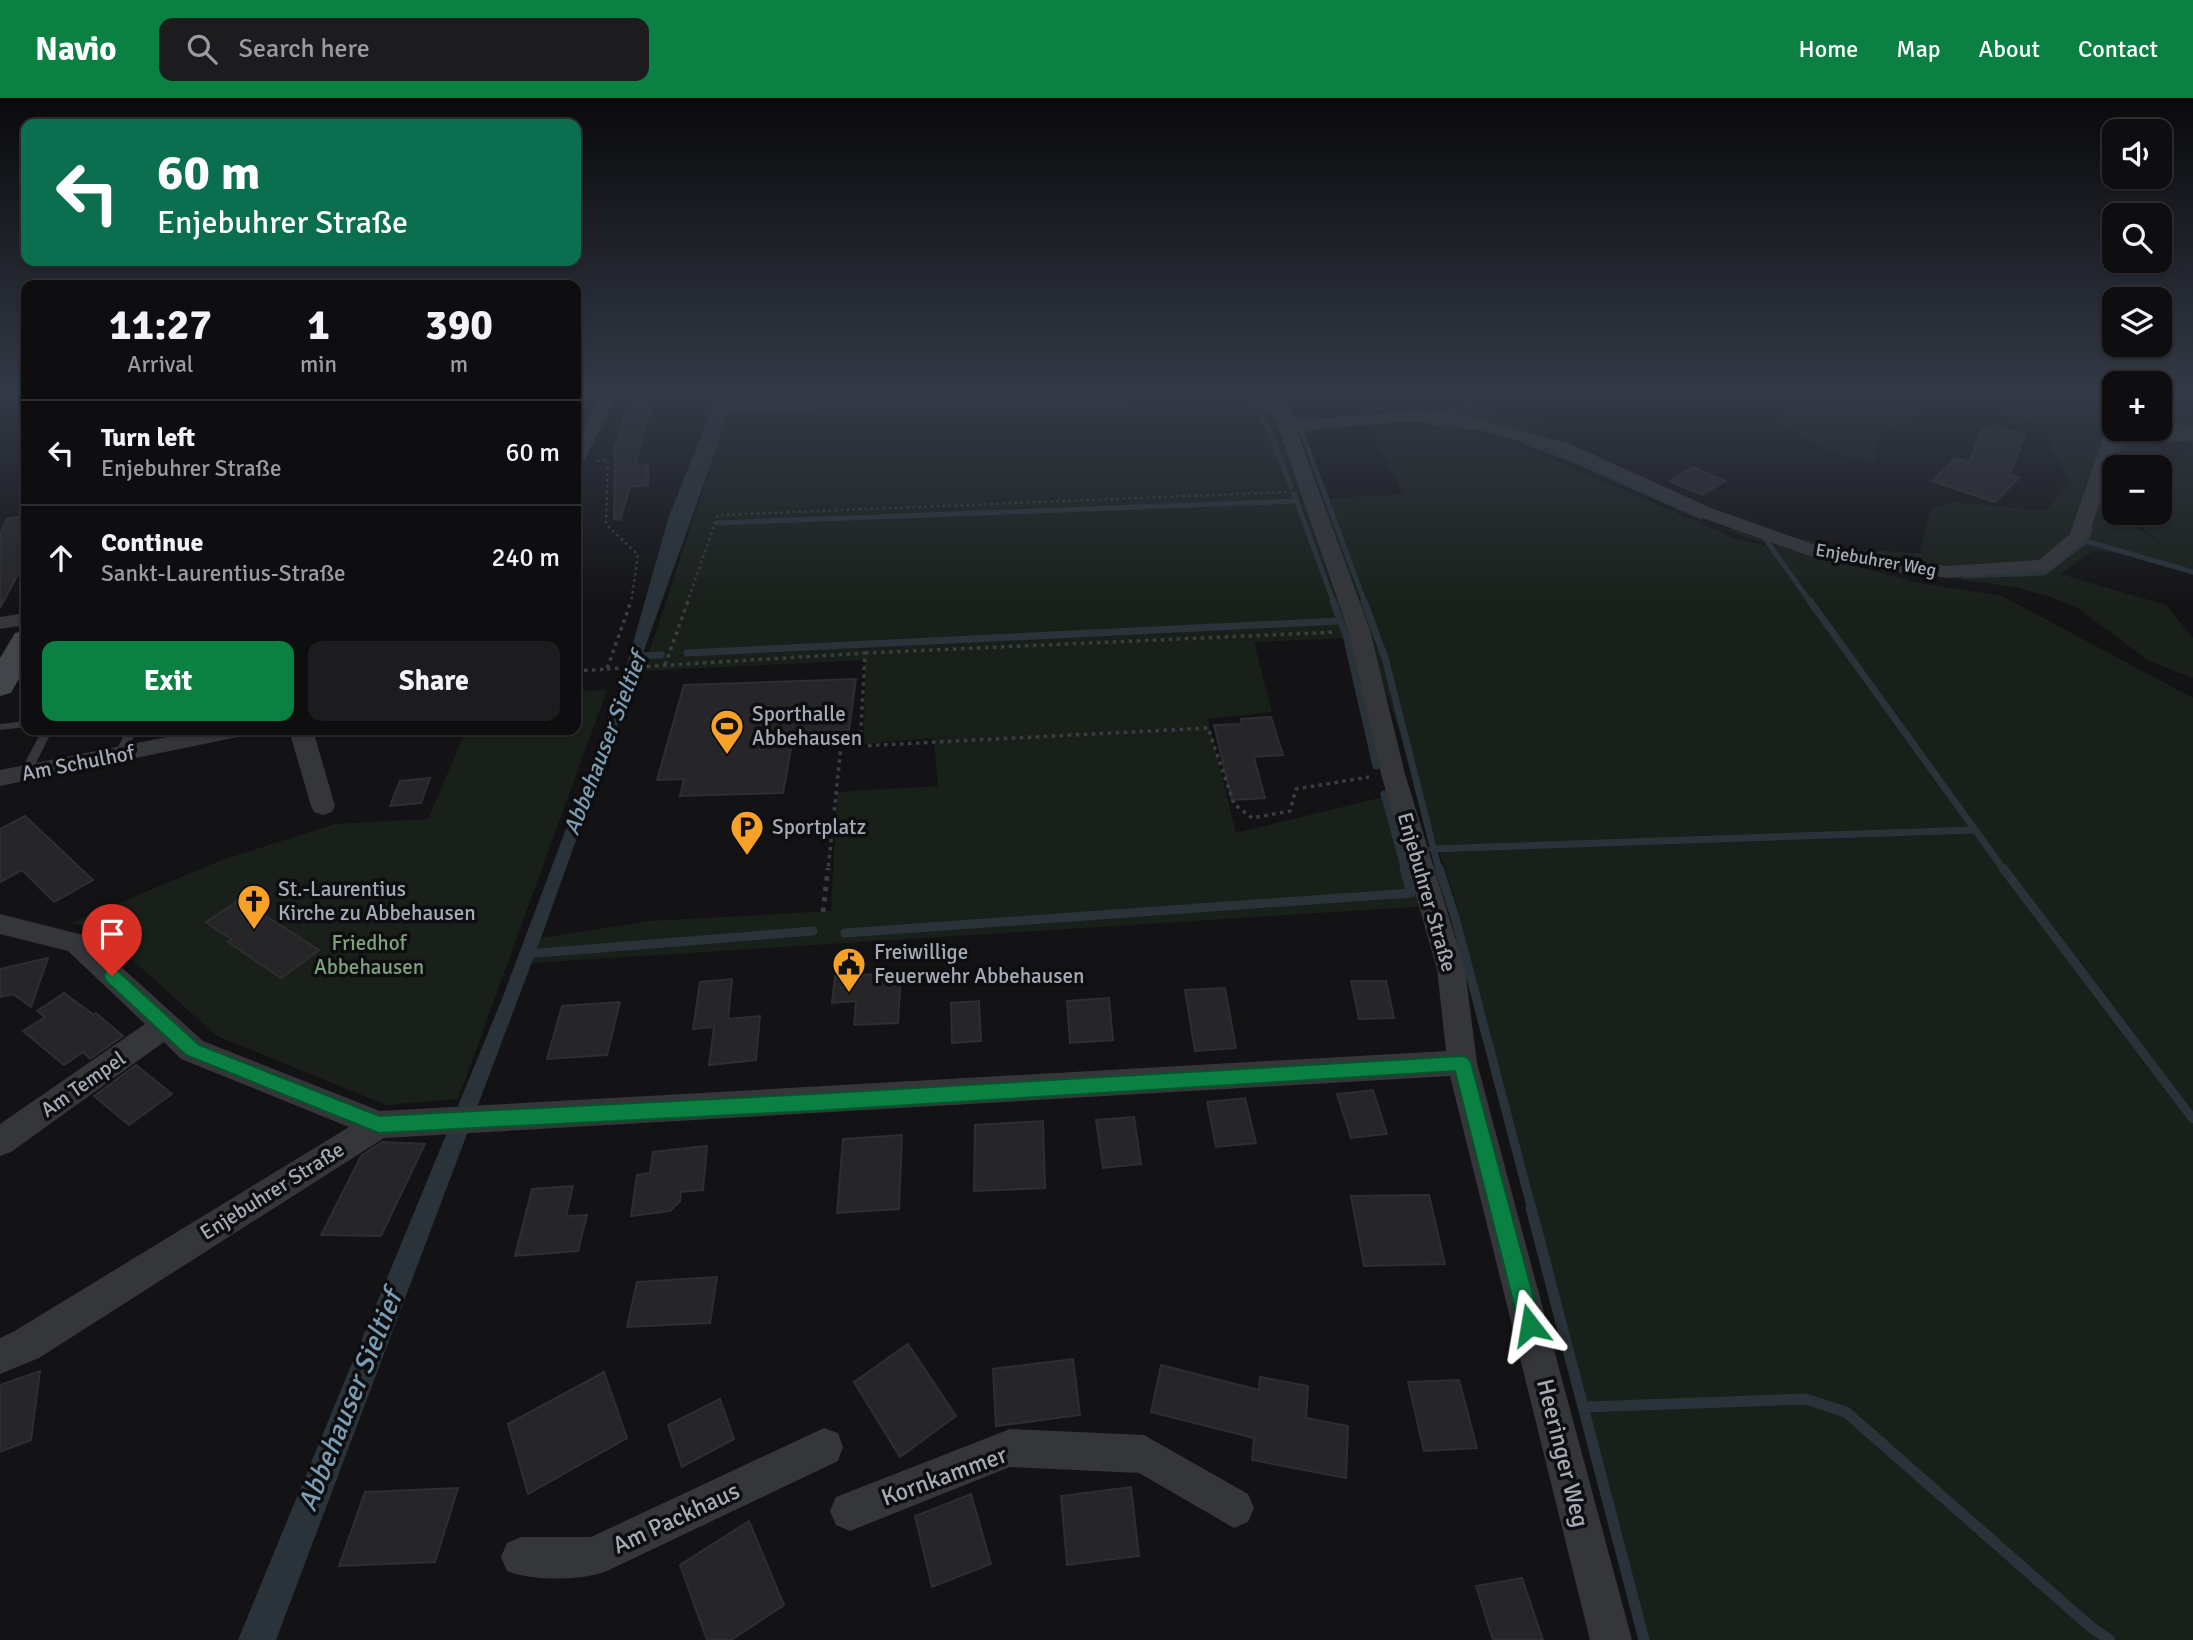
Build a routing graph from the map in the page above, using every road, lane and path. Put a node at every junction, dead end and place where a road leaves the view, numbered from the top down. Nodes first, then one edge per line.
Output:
1 (608, 463) edge
2 (1300, 463) edge
3 (1597, 463) edge
4 (2102, 463) edge
5 (1311, 492) junction
6 (21, 620) edge
7 (0, 623) edge
8 (1337, 632) dead end
9 (21, 648) edge
10 (864, 653) junction
11 (665, 665) junction
12 (607, 669) junction
13 (581, 671) edge
14 (0, 686) edge
15 (21, 725) edge
16 (0, 727) edge
17 (43, 735) edge
18 (129, 735) edge
19 (215, 735) edge
20 (302, 735) edge
21 (860, 746) junction
22 (120, 756) junction
23 (25, 774) junction
24 (1393, 774) junction
25 (0, 778) edge
26 (323, 806) dead end
27 (823, 912) dead end
28 (0, 924) edge
29 (166, 1025) junction
30 (1462, 1063) junction
31 (379, 1125) junction
32 (0, 1142) edge
33 (0, 1356) edge
34 (824, 1447) dead end
35 (1234, 1508) dead end
36 (850, 1511) dead end
37 (521, 1557) dead end
38 (1611, 1640) edge

1 - 12 path
2 - 5 street, Enjebuhrer Straße
3 - 4 street, Enjebuhrer Weg
5 - 11 path
5 - 24 street, Enjebuhrer Straße
6 - 7 street
8 - 10 path
9 - 14 main road
10 - 11 path
10 - 21 path
11 - 12 path
12 - 13 path
15 - 16 lane
17 - 23 lane
18 - 22 lane
19 - 22 street, Am Schulhof
20 - 26 street
21 - 24 path
21 - 27 path
22 - 23 street, Am Schulhof
23 - 25 street, Am Schulhof
24 - 30 street, Enjebuhrer Straße
28 - 29 street
29 - 31 street
29 - 32 street, Am Tempel
30 - 31 street, Enjebuhrer Straße
30 - 38 street, Heeringer Weg
31 - 33 street, Enjebuhrer Straße
34 - 37 street, Am Packhaus
35 - 36 street, Kornkammer

